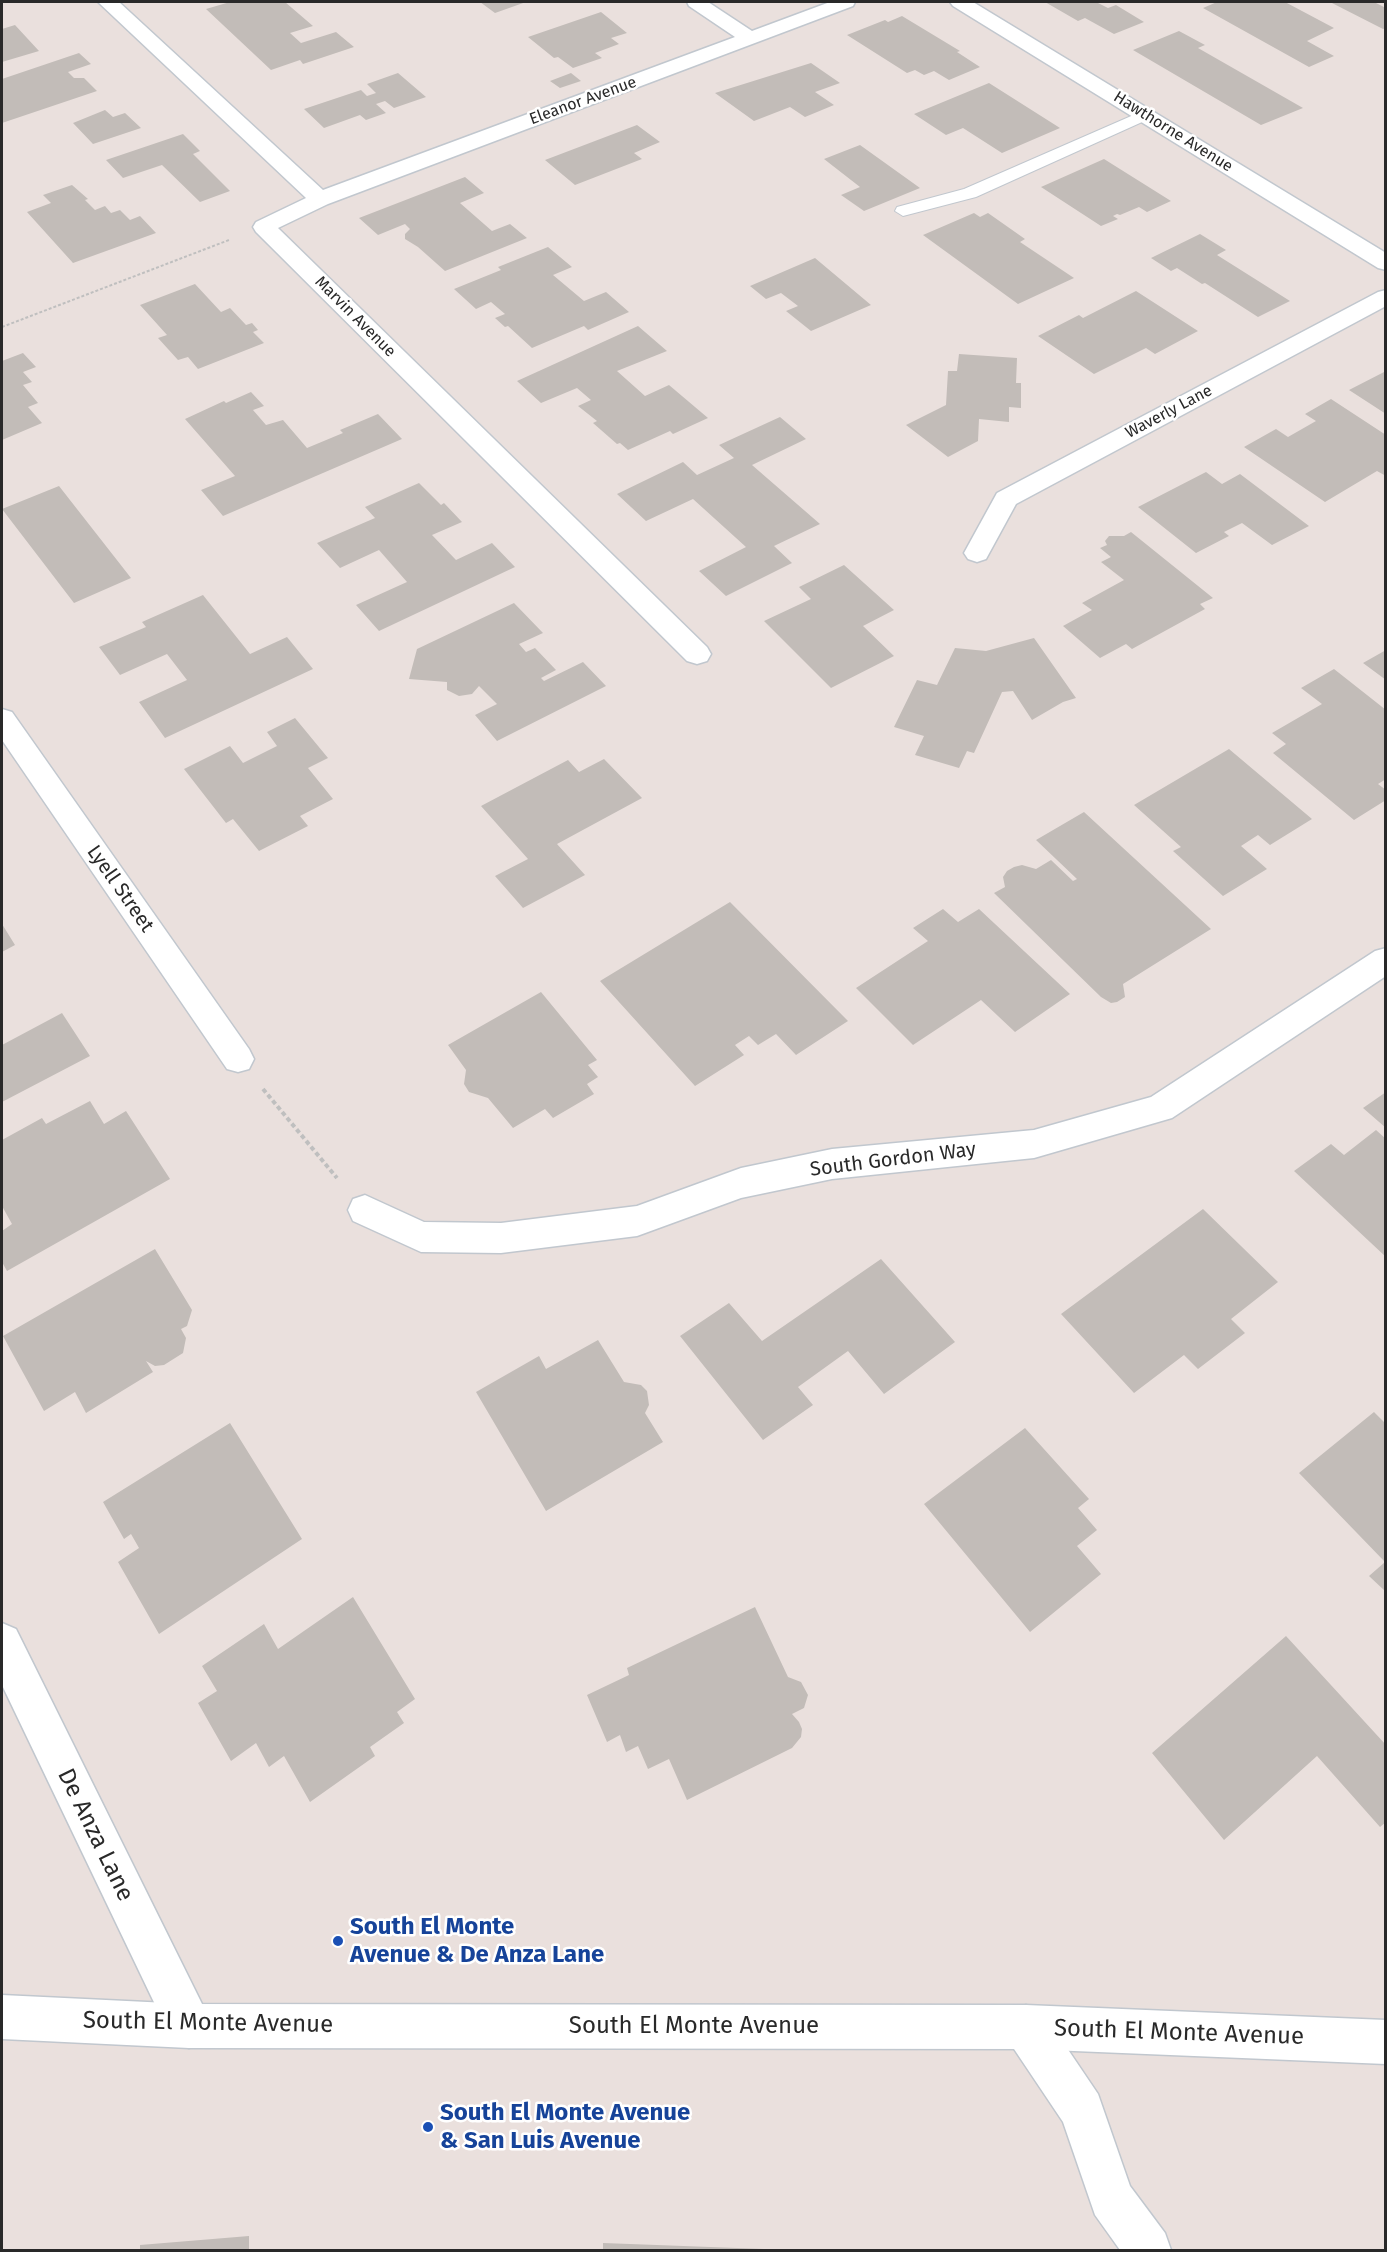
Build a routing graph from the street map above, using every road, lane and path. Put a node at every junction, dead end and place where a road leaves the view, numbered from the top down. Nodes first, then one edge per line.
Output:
1 (108, 2) edge
2 (696, 2) edge
3 (846, 2) edge
4 (960, 2) edge
5 (751, 39) junction
6 (1145, 115) junction
7 (320, 199) junction
8 (903, 211) dead end
9 (264, 227) junction
10 (1386, 263) edge
11 (1386, 297) edge
12 (2, 327) edge
13 (977, 553) dead end
14 (697, 654) dead end
15 (2, 719) edge
16 (1386, 960) edge
17 (238, 1059) joint
18 (365, 1210) joint
19 (2, 1643) edge
20 (2, 2017) edge
21 (189, 2026) junction
22 (1026, 2027) junction
23 (1386, 2042) edge
24 (1148, 2250) edge

1 - 7 street
2 - 5 street
3 - 5 street, Eleanor Avenue
4 - 6 street, Hawthorne Avenue
5 - 7 street, Eleanor Avenue
6 - 8 lane
6 - 10 street, Hawthorne Avenue
7 - 9 street
9 - 12 path
9 - 14 street, Marvin Avenue
11 - 13 street, Waverly Lane
15 - 17 street, Lyell Street
16 - 18 street, South Gordon Way
17 - 18 path
19 - 21 street, De Anza Lane
20 - 21 street, South El Monte Avenue
21 - 22 street, South El Monte Avenue
22 - 23 street, South El Monte Avenue
22 - 24 street

